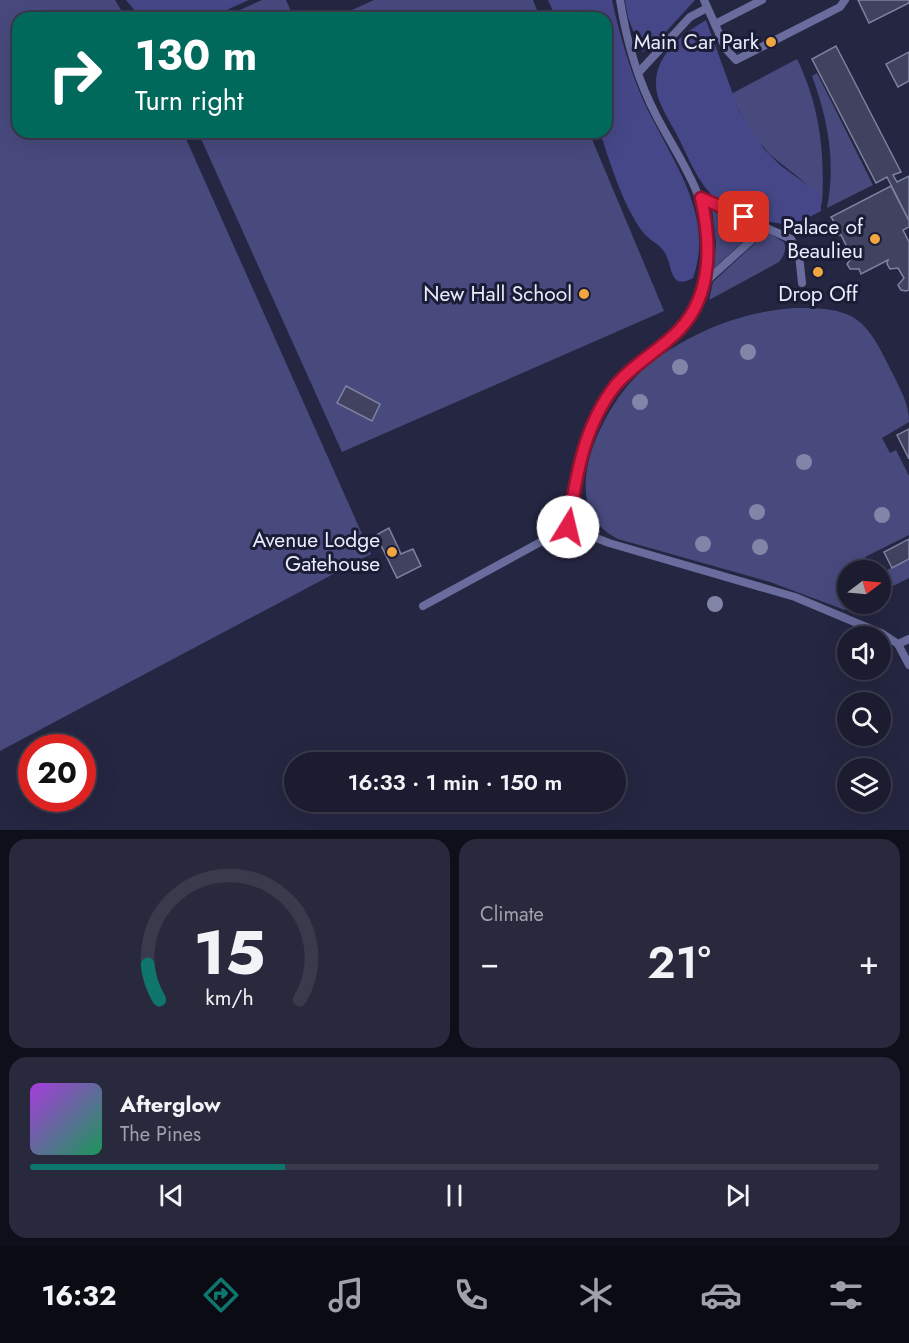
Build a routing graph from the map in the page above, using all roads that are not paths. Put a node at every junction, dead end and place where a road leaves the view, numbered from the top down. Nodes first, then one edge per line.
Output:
1 (620, 0) edge
2 (762, 0) edge
3 (845, 0) edge
4 (705, 4) edge
5 (715, 24) junction
6 (639, 72) junction
7 (701, 198) junction
8 (766, 226) junction
9 (704, 284) junction
10 (802, 284) dead end
11 (568, 527) junction
12 (423, 606) dead end
13 (909, 639) edge
14 (898, 644) junction
15 (909, 665) edge

1 - 6 lane
2 - 5 lane
3 - 5 lane
4 - 5 lane
4 - 6 lane
6 - 7 lane
7 - 8 lane
7 - 9 lane
8 - 9 lane
8 - 10 lane
9 - 11 lane
11 - 12 lane
11 - 14 lane
13 - 14 lane
14 - 15 lane

